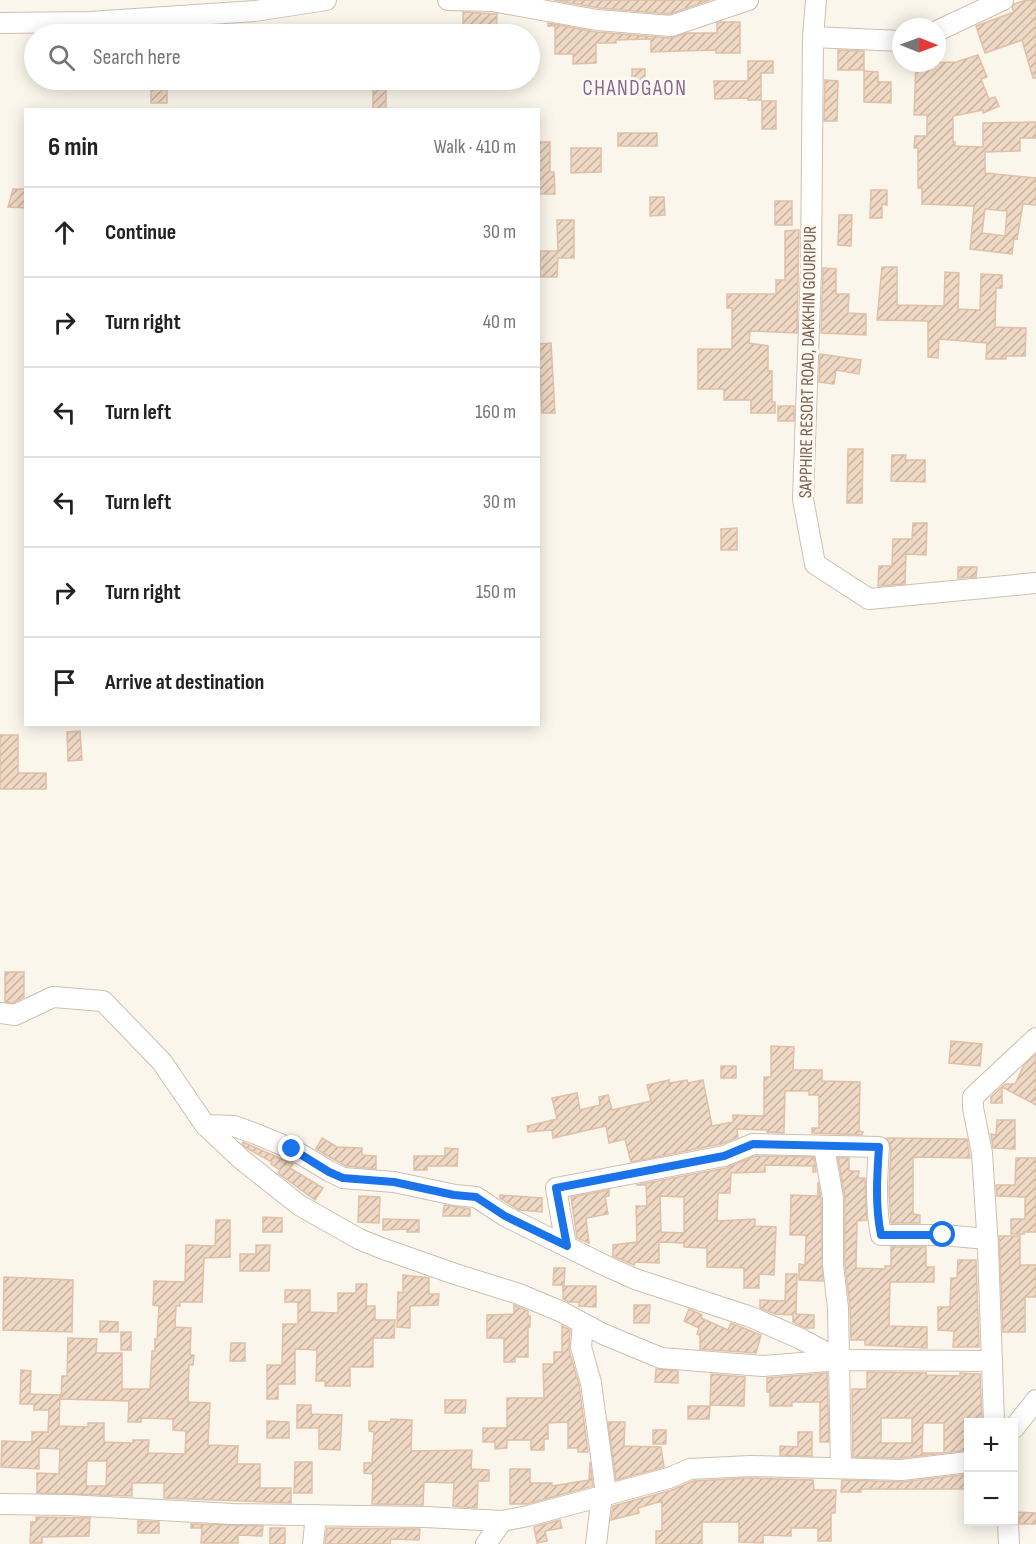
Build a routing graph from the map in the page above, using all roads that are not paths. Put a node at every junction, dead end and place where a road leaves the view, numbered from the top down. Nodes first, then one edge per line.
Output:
1 (326, 0) edge
2 (448, 0) edge
3 (593, 0) edge
4 (748, 0) edge
5 (816, 0) edge
6 (1003, 0) edge
7 (597, 20) junction
8 (0, 23) edge
9 (946, 27) edge
10 (813, 37) junction
11 (892, 41) edge
12 (1036, 583) edge
13 (0, 1013) edge
14 (1036, 1038) edge
15 (205, 1125) junction
16 (824, 1147) junction
17 (987, 1239) junction
18 (567, 1246) junction
19 (583, 1324) junction
20 (840, 1360) junction
21 (992, 1361) junction
22 (1036, 1400) edge
23 (994, 1418) edge
24 (1018, 1423) edge
25 (964, 1463) edge
26 (841, 1468) junction
27 (604, 1494) junction
28 (0, 1504) edge
29 (316, 1515) junction
30 (502, 1521) junction
31 (1008, 1526) edge
32 (313, 1544) edge
33 (486, 1544) edge
34 (596, 1544) edge
35 (1010, 1544) edge

1 - 8 street
2 - 7 street
3 - 7 street
4 - 7 street
5 - 10 street, SAPPHIRE RESORT ROAD, DAKKHIN GOURIPUR
6 - 9 street
10 - 11 street
10 - 12 street, SAPPHIRE RESORT ROAD, DAKKHIN GOURIPUR
13 - 15 street
14 - 17 street
15 - 18 street
15 - 19 street
16 - 17 street
16 - 18 street
16 - 20 street
17 - 21 street
18 - 20 street
19 - 20 street
19 - 27 street
20 - 21 street
20 - 26 street
21 - 23 street
22 - 24 street
25 - 26 street
26 - 27 street
27 - 30 street
27 - 34 street
28 - 29 street
29 - 30 street
29 - 32 street
30 - 33 street
31 - 35 street

